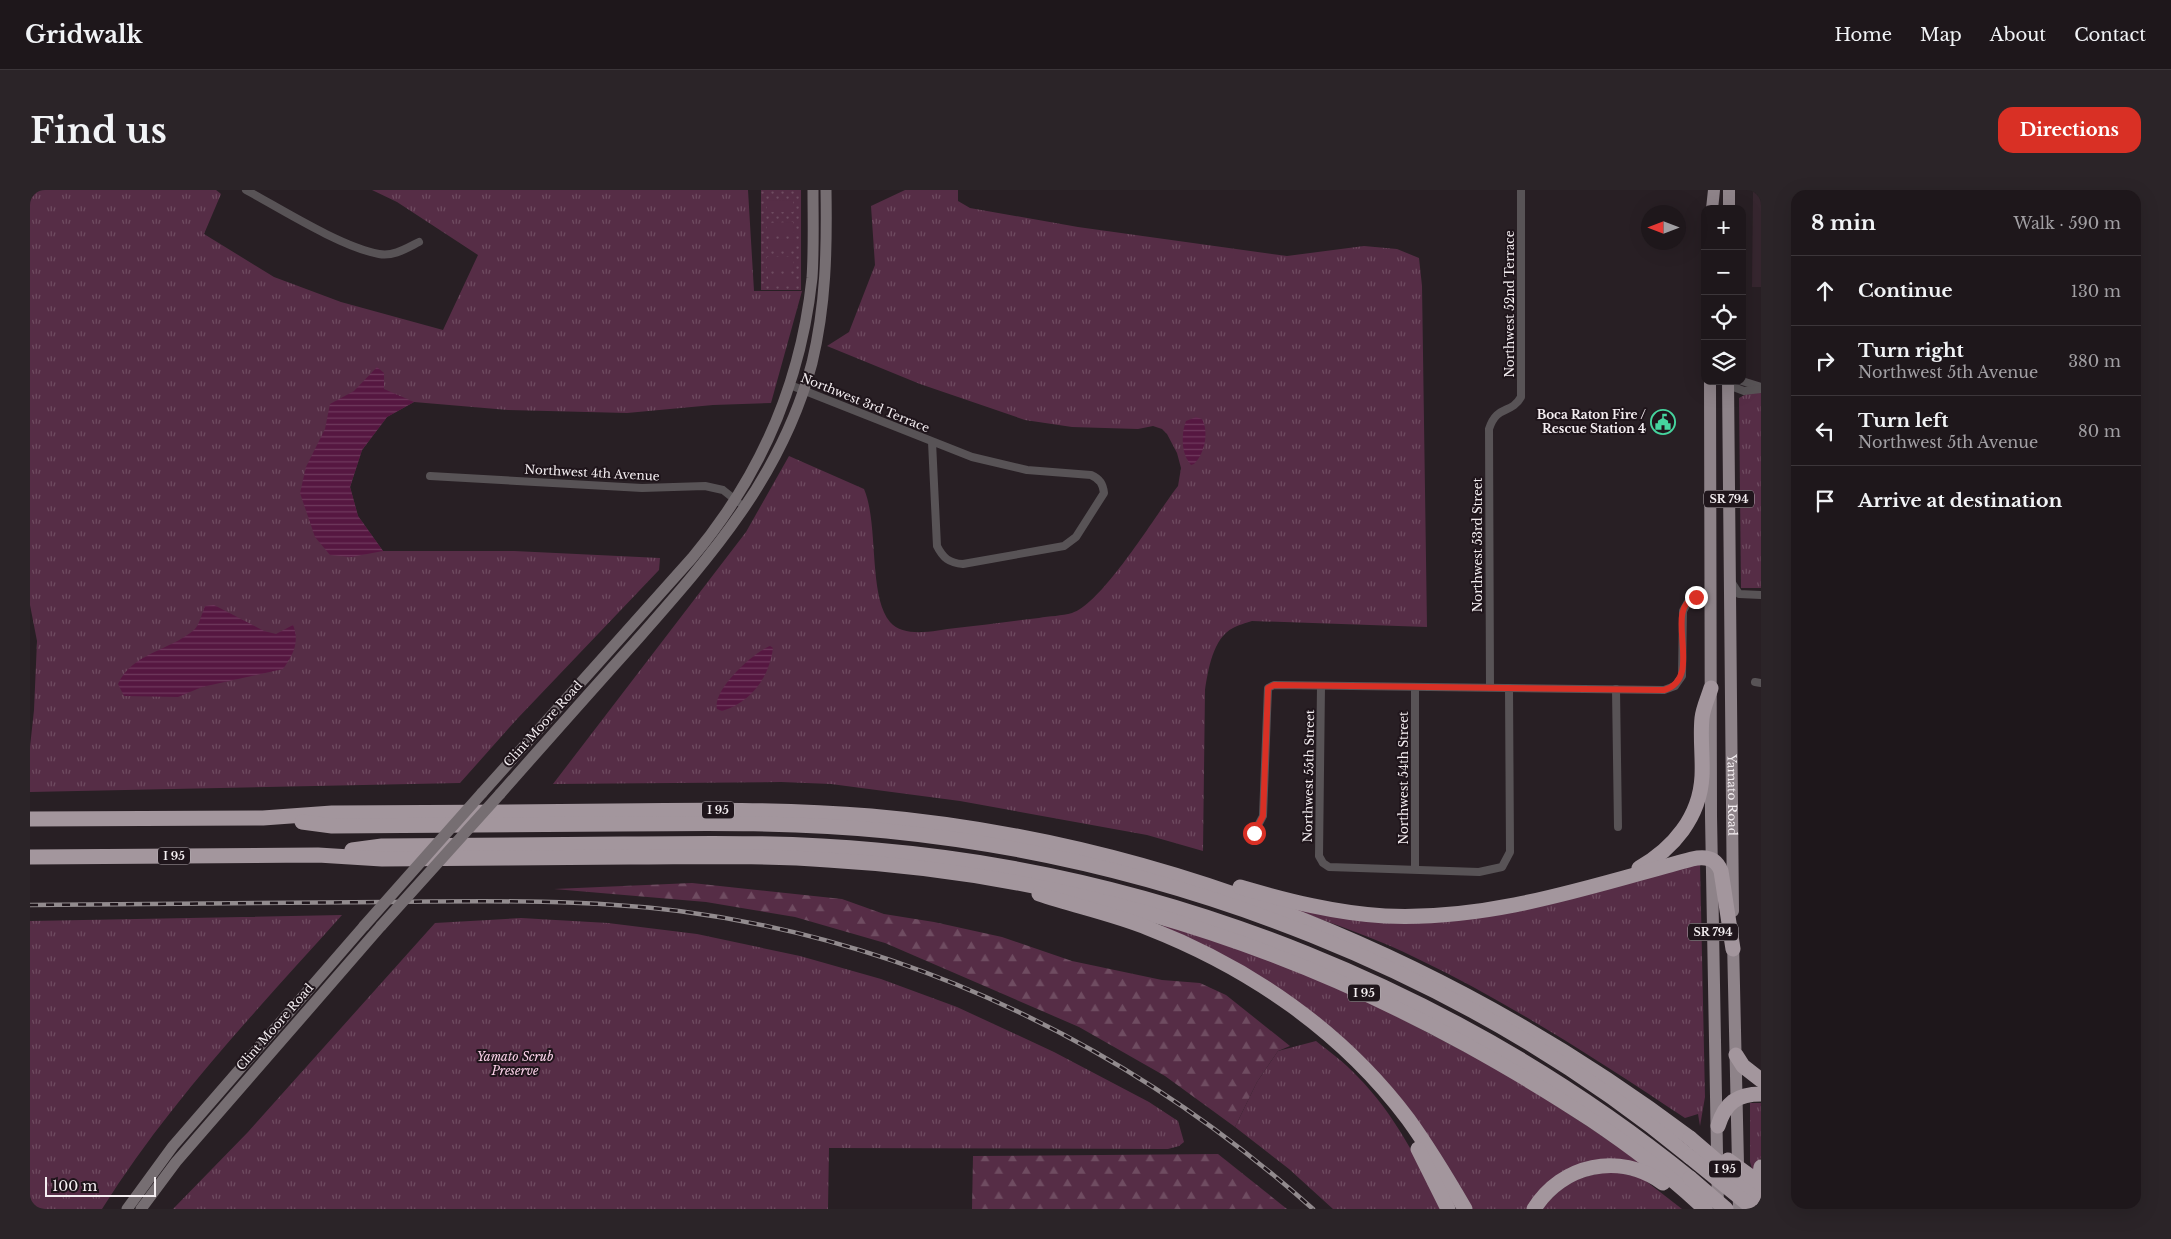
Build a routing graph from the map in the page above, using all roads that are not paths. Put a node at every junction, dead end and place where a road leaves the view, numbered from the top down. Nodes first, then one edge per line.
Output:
1 (246, 190) edge
2 (813, 190) edge
3 (826, 190) edge
4 (1521, 190) edge
5 (1714, 190) edge
6 (1729, 190) edge
7 (1712, 205) edge
8 (1729, 205) edge
9 (419, 242) dead end
10 (1746, 382) edge
11 (790, 385) junction
12 (1727, 385) edge
13 (1733, 385) edge
14 (1710, 386) edge
15 (1761, 388) edge
16 (804, 390) junction
17 (1505, 409) joint
18 (932, 442) junction
19 (430, 476) dead end
20 (1728, 481) junction
21 (1709, 488) junction
22 (736, 500) junction
23 (746, 508) junction
24 (1728, 556) junction
25 (1729, 574) junction
26 (1761, 595) edge
27 (1710, 599) junction
28 (1321, 686) junction
29 (1415, 687) junction
30 (1490, 688) junction
31 (1509, 688) junction
32 (1711, 688) junction
33 (1616, 689) junction
34 (1729, 696) junction
35 (263, 818) junction
36 (30, 819) edge
37 (1618, 827) dead end
38 (1254, 833) dead end
39 (318, 855) junction
40 (30, 857) edge
41 (1711, 859) junction
42 (1416, 869) junction
43 (1166, 872) junction
44 (1616, 878) junction
45 (998, 880) junction
46 (1733, 949) junction
47 (1334, 1039) junction
48 (1736, 1055) junction
49 (1761, 1080) edge
50 (1761, 1094) edge
51 (1737, 1098) junction
52 (1718, 1126) junction
53 (1690, 1138) junction
54 (1761, 1167) edge
55 (1718, 1176) junction
56 (1761, 1184) edge
57 (1761, 1199) edge
58 (1695, 1205) edge
59 (126, 1209) edge
60 (141, 1209) edge
61 (1448, 1209) edge
62 (1465, 1209) edge
63 (1534, 1209) edge
64 (1713, 1209) edge
65 (1718, 1209) edge
66 (1726, 1209) edge
67 (1738, 1209) edge
68 (1755, 1209) edge

1 - 9 street
2 - 3 street
2 - 11 street, Clint Moore Road
3 - 16 street, Clint Moore Road
4 - 17 street, Northwest 52nd Terrace
5 - 7 main road
6 - 8 main road
10 - 15 street
11 - 16 street, Northwest 3rd Terrace
11 - 22 street, Clint Moore Road
12 - 20 main road, Yamato Road / SR 794
13 - 15 street
14 - 20 main road
14 - 21 main road, Yamato Road / SR 794
16 - 18 street, Northwest 3rd Terrace
16 - 23 street, Clint Moore Road
17 - 30 street, Northwest 53rd Street
18 - 18 street, Northwest 3rd Terrace
19 - 22 street, Northwest 4th Avenue
20 - 24 main road, Yamato Road / SR 794
21 - 24 main road
21 - 27 main road, Yamato Road / SR 794
22 - 23 street, Northwest 4th Avenue
22 - 59 street, Clint Moore Road, bridge
23 - 60 street, Clint Moore Road, bridge
24 - 25 main road, Yamato Road / SR 794
25 - 26 street
25 - 34 main road, Yamato Road / SR 794
27 - 32 main road, Yamato Road / SR 794
27 - 33 street
27 - 34 main road
28 - 29 street
28 - 38 street
28 - 42 street, Northwest 55th Street
29 - 30 street
29 - 42 street, Northwest 54th Street
30 - 31 street
31 - 33 street
31 - 42 street
32 - 41 main road, Yamato Road / SR 794
32 - 44 highway
33 - 37 street
34 - 46 main road, Yamato Road / SR 794
35 - 36 highway, I 95
35 - 43 highway, I 95
35 - 68 highway, bridge
39 - 40 highway, I 95
39 - 45 highway, I 95
39 - 66 highway, bridge
41 - 44 highway
41 - 46 highway
41 - 52 main road, Yamato Road / SR 794
43 - 44 highway
43 - 53 highway, I 95
45 - 47 highway
45 - 58 highway, I 95
46 - 48 main road, Yamato Road / SR 794
47 - 61 highway
47 - 62 highway
48 - 49 highway
48 - 51 main road, Yamato Road / SR 794
50 - 51 highway
51 - 52 highway
51 - 67 main road, Yamato Road / SR 794
52 - 55 main road, Yamato Road / SR 794
53 - 56 highway, bridge
53 - 57 highway, I 95, bridge
54 - 68 highway
55 - 64 highway
55 - 65 main road, Yamato Road / SR 794
58 - 63 highway

